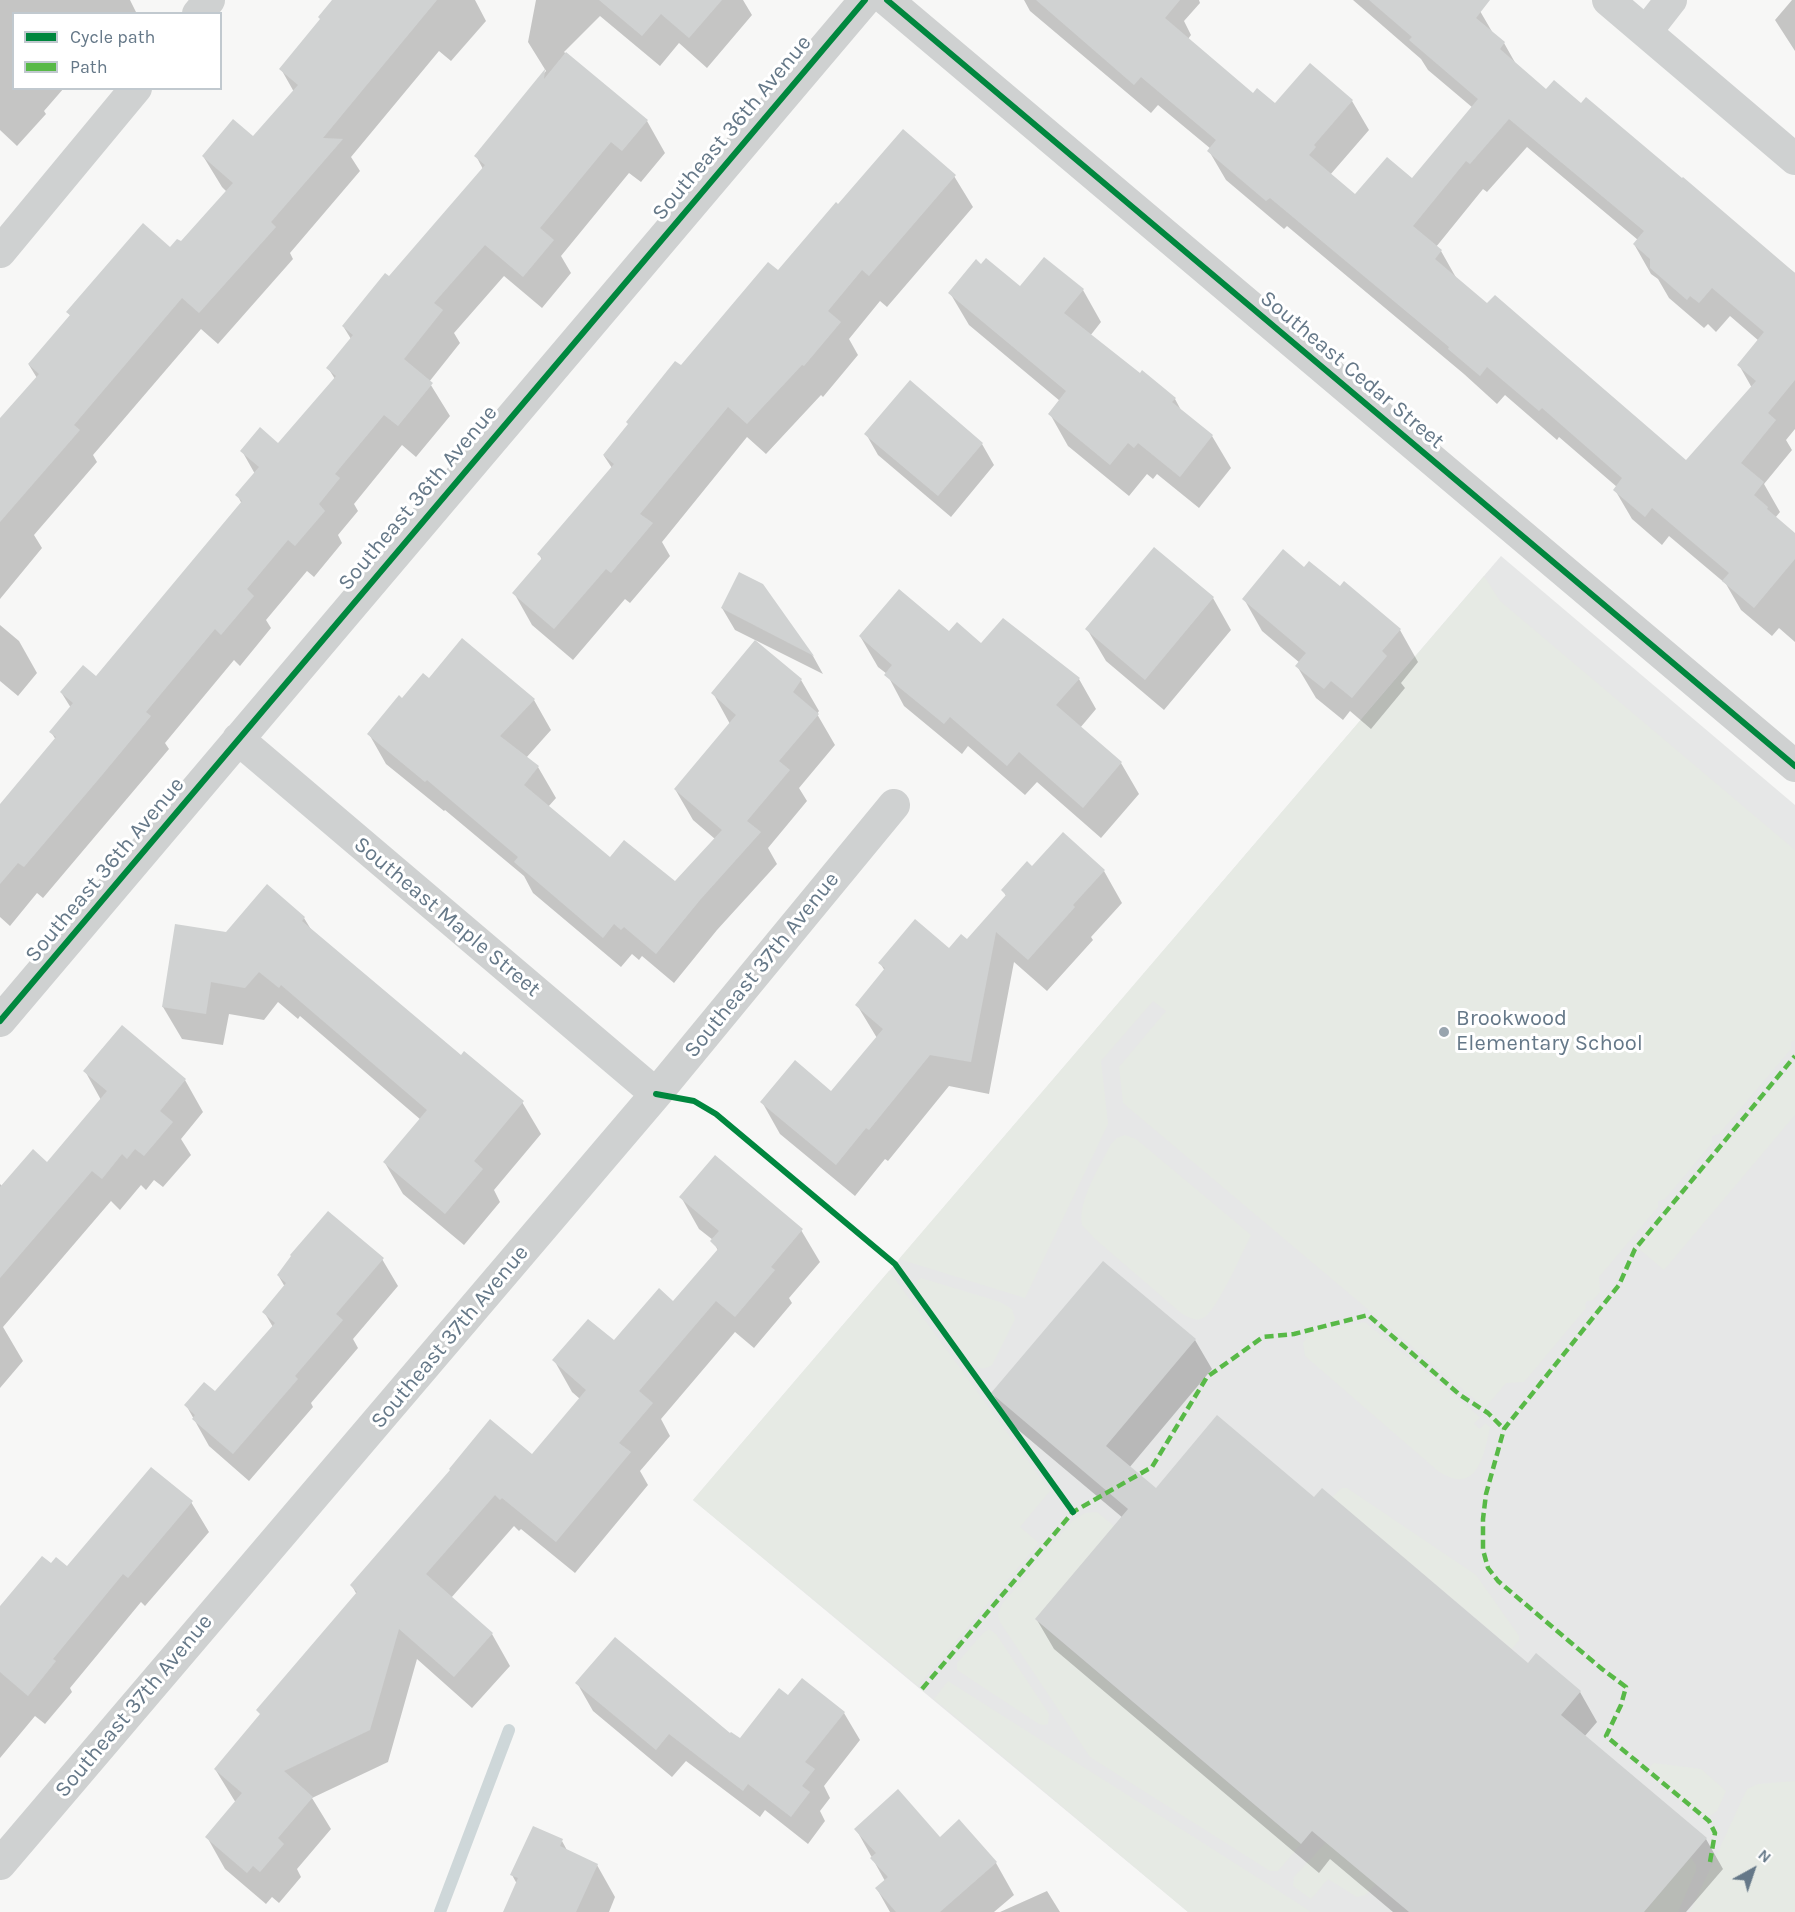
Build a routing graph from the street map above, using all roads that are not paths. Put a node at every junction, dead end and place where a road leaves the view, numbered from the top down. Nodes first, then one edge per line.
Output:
1 (209, 0) edge
2 (864, 0) edge
3 (887, 0) edge
4 (1608, 0) edge
5 (1671, 0) edge
6 (200, 12) edge
7 (1646, 32) junction
8 (134, 90) edge
9 (1795, 159) edge
10 (0, 252) edge
11 (238, 739) junction
12 (1795, 766) edge
13 (894, 805) dead end
14 (0, 1021) edge
15 (656, 1094) junction
16 (0, 1864) edge

1 - 6 street
2 - 11 street, Southeast 36th Avenue
3 - 12 street, Southeast Cedar Street
4 - 7 street
5 - 7 street
7 - 9 street
8 - 10 street
11 - 14 street, Southeast 36th Avenue
11 - 15 street, Southeast Maple Street
13 - 15 street, Southeast 37th Avenue
15 - 16 street, Southeast 37th Avenue

